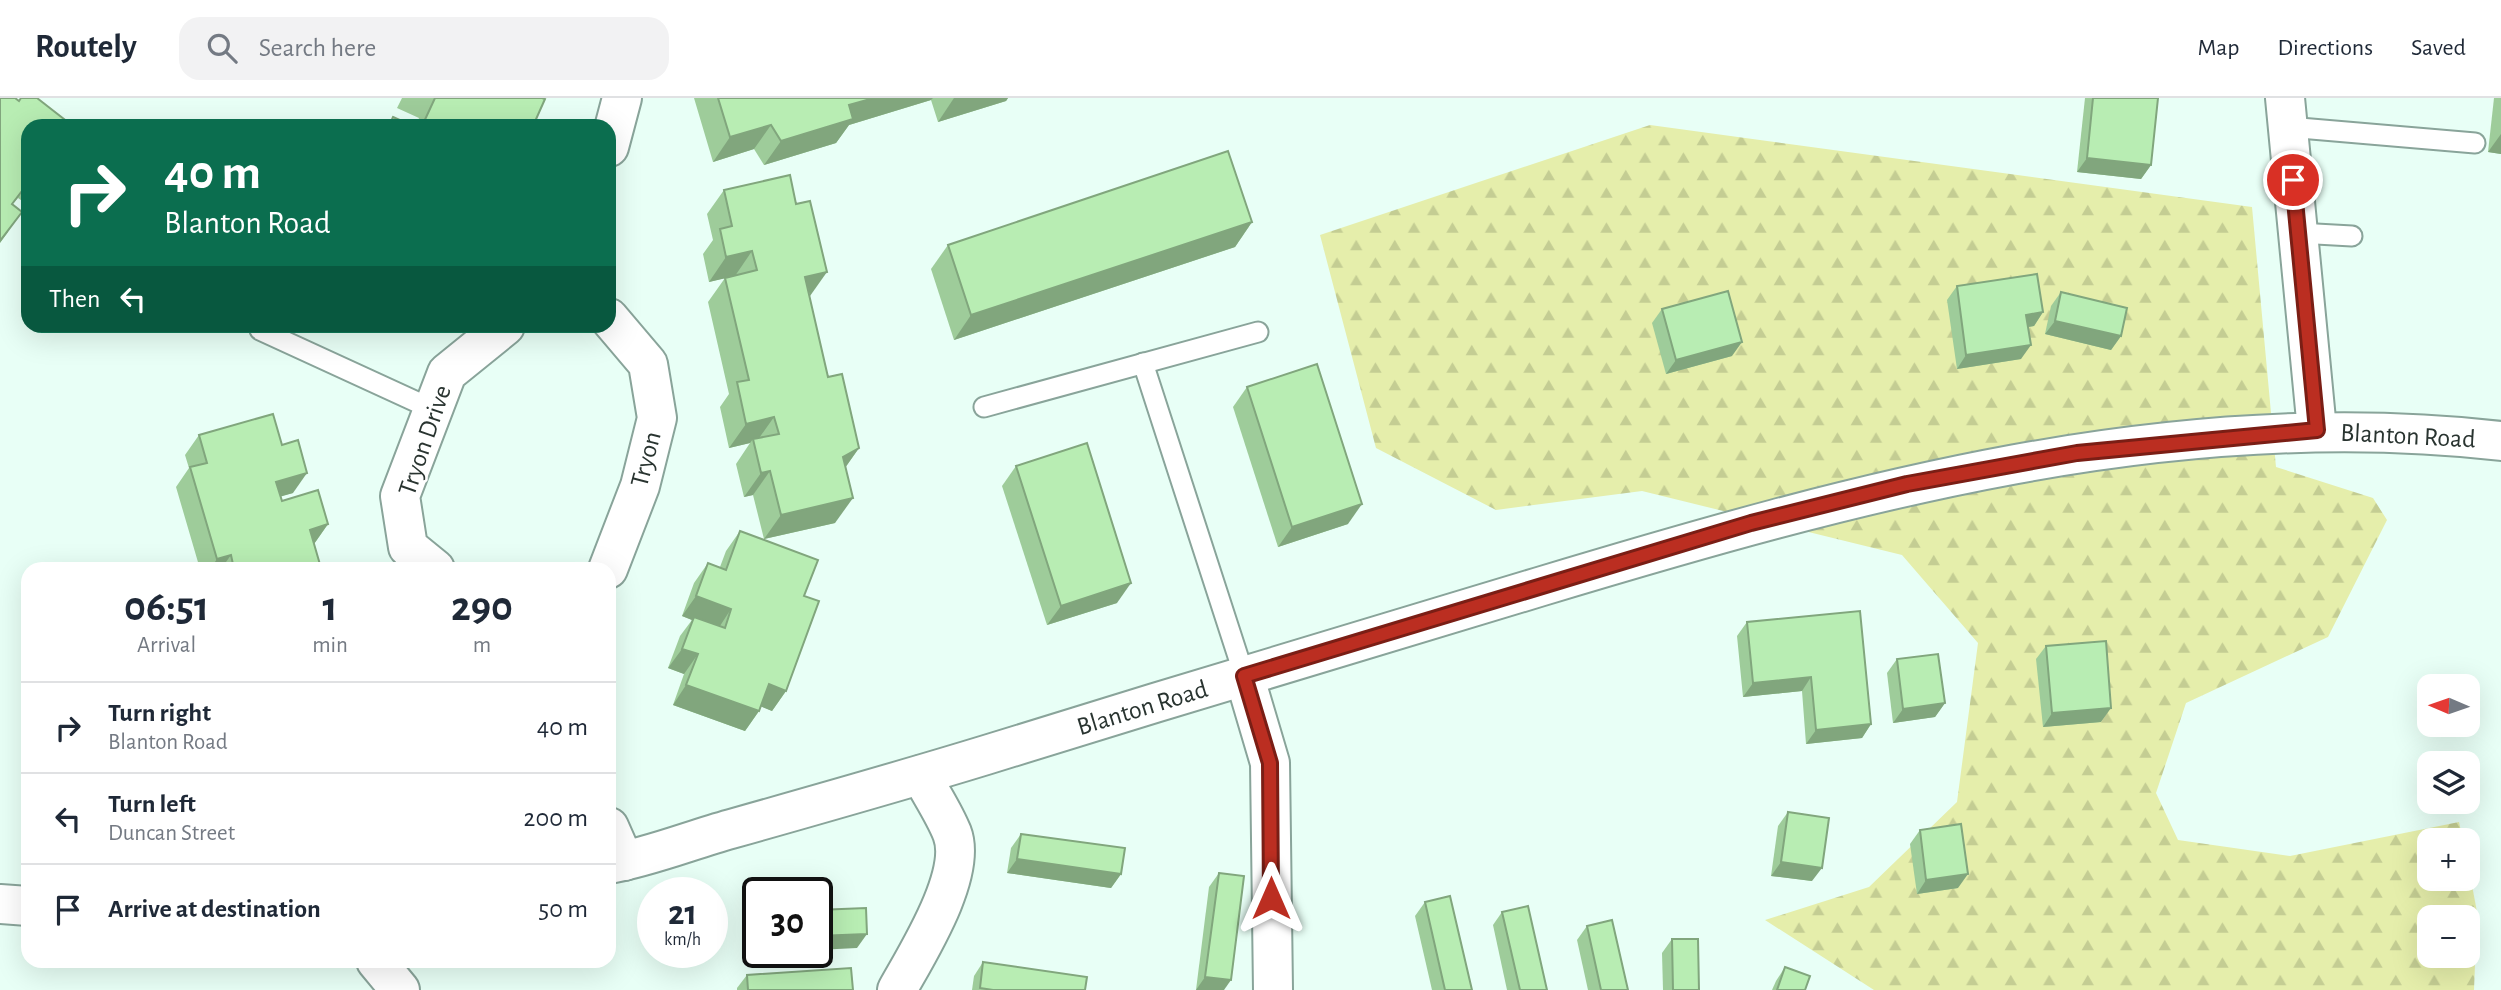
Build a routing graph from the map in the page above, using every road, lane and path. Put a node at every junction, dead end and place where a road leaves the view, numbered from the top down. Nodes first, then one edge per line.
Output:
1 (622, 98) edge
2 (2287, 113) edge
3 (616, 120) edge
4 (2475, 143) dead end
5 (2298, 233) junction
6 (2352, 236) dead end
7 (616, 326) edge
8 (1258, 332) dead end
9 (267, 333) edge
10 (496, 333) edge
11 (1143, 363) junction
12 (984, 407) dead end
13 (432, 409) junction
14 (2317, 430) junction
15 (2501, 441) edge
16 (426, 562) edge
17 (611, 562) edge
18 (1244, 676) junction
19 (921, 775) junction
20 (616, 851) edge
21 (0, 904) edge
22 (21, 906) edge
23 (382, 968) edge
24 (400, 990) edge
25 (897, 990) edge
26 (1273, 990) edge

1 - 3 street
2 - 4 lane
2 - 5 street
5 - 6 lane
5 - 14 street
7 - 17 street, Tryon
8 - 11 lane
9 - 13 lane
10 - 13 street, Tryon Drive
11 - 12 lane
11 - 18 lane
13 - 16 street, Tryon Drive
14 - 15 street, Blanton Road
14 - 18 street, Blanton Road
18 - 19 street, Blanton Road
18 - 26 street
19 - 20 street, Blanton Road
19 - 25 street
21 - 22 street
23 - 24 street

